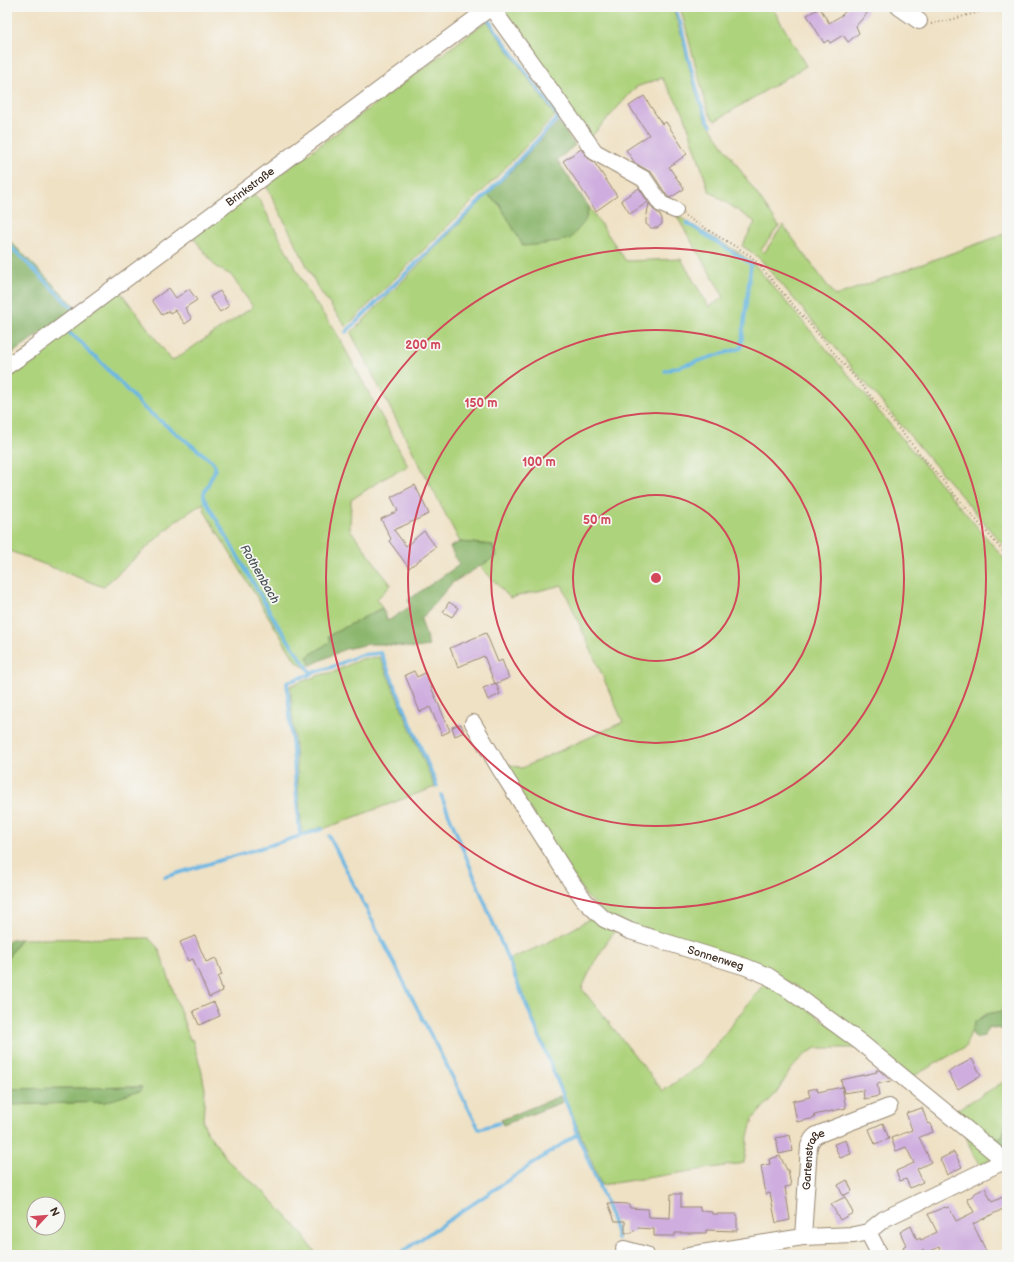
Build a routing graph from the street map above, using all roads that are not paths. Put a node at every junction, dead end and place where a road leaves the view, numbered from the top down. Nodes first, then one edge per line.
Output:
1 (491, 7) edge
2 (899, 7) edge
3 (919, 21) road end
4 (675, 210) road end
5 (7, 366) edge
6 (473, 723) dead end
7 (890, 1107) dead end
8 (1004, 1164) edge
9 (868, 1232) junction
10 (803, 1237) junction
11 (624, 1249) dead end
12 (646, 1255) edge
13 (689, 1255) edge
14 (880, 1255) edge

1 - 4 street
1 - 5 street, Brinkstraße
2 - 3 street
6 - 8 street, Sonnenweg
7 - 10 street, Gartenstraße
8 - 9 street
9 - 10 street
9 - 14 street
10 - 13 street
11 - 12 street

